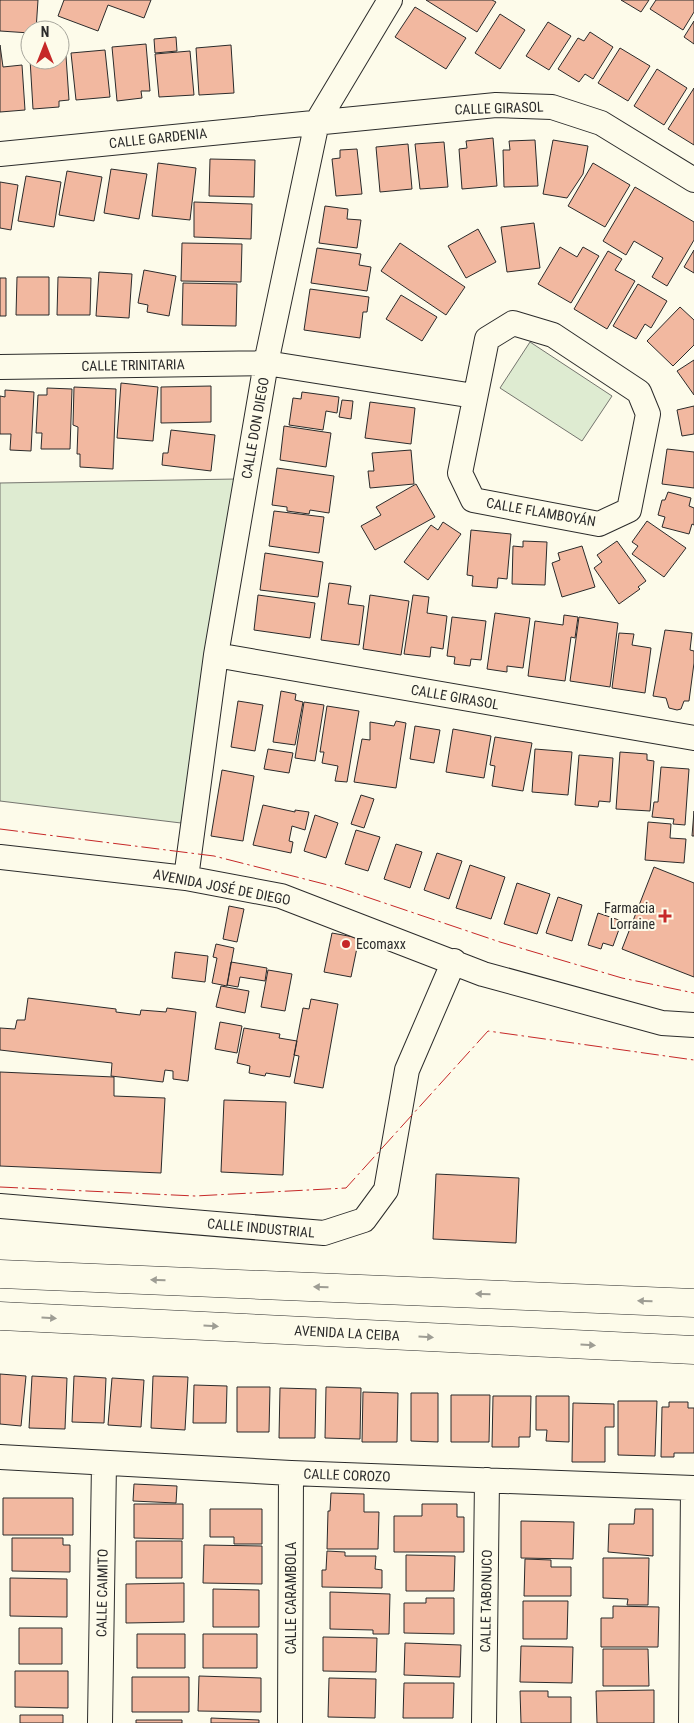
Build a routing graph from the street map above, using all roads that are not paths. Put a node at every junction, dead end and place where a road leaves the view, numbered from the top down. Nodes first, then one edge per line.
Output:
1 (390, 0) edge
2 (317, 122) junction
3 (0, 154) edge
4 (694, 180) edge
5 (266, 363) junction
6 (0, 367) edge
7 (474, 396) junction
8 (216, 656) junction
9 (694, 738) edge
10 (0, 856) edge
11 (186, 878) junction
12 (454, 961) junction
13 (694, 1025) edge
14 (0, 1206) edge
15 (0, 1274) edge
16 (694, 1303) edge
17 (0, 1316) edge
18 (694, 1350) edge
19 (0, 1457) edge
20 (104, 1463) junction
21 (291, 1473) junction
22 (487, 1480) junction
23 (693, 1488) edge
24 (100, 1723) edge
25 (290, 1723) edge
26 (484, 1723) edge
27 (691, 1723) edge

1 - 2 street, CALLE DON DIEGO
2 - 3 street, CALLE GARDENIA
2 - 4 street, CALLE GIRASOL
2 - 5 street, CALLE DON DIEGO
5 - 6 street, CALLE TRINITARIA
5 - 7 street
5 - 8 street, CALLE DON DIEGO
7 - 7 street, CALLE FLAMBOYÁN
8 - 9 street, CALLE GIRASOL
8 - 11 street, CALLE DON DIEGO
10 - 11 street, AVENIDA JOSÉ DE DIEGO
11 - 12 street, AVENIDA JOSÉ DE DIEGO
12 - 13 street, AVENIDA JOSÉ DE DIEGO
12 - 14 street, CALLE INDUSTRIAL
16 -> 15 highway
17 -> 18 highway, AVENIDA LA CEIBA
19 - 20 street, CALLE COROZO
20 - 21 street, CALLE COROZO
20 - 24 street, CALLE CAIMITO
21 - 22 street, CALLE COROZO
21 - 25 street, CALLE CARAMBOLA
22 - 23 street, CALLE COROZO
22 - 26 street, CALLE TABONUCO
23 - 27 street

